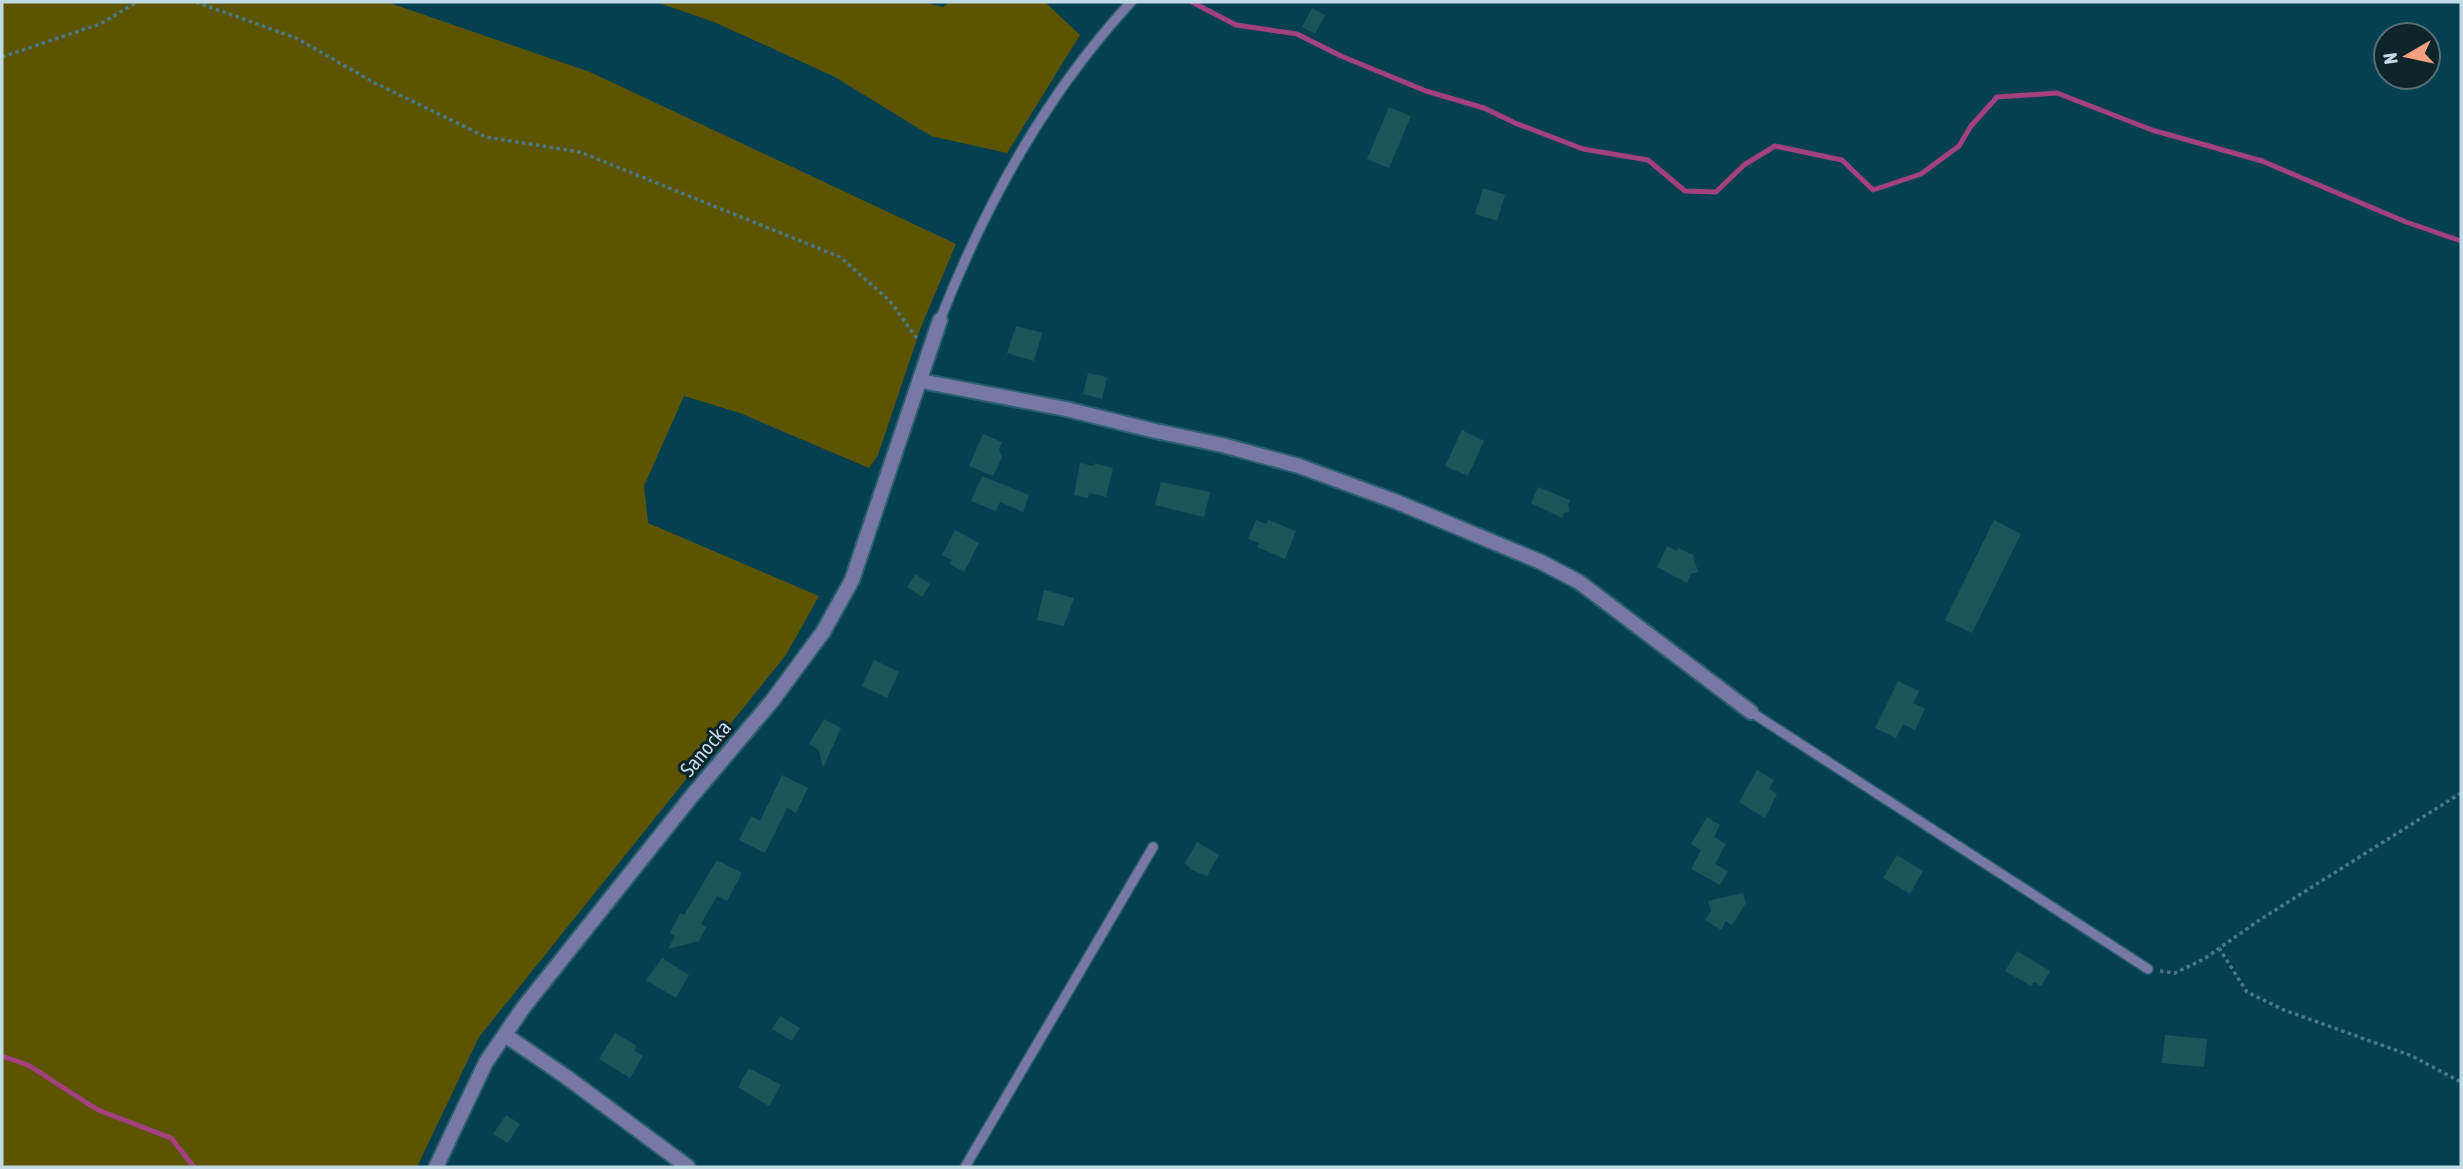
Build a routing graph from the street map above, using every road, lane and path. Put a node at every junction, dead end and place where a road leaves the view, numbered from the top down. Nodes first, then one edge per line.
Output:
1 (137, 2) edge
2 (196, 2) edge
3 (1131, 2) edge
4 (2, 57) edge
5 (940, 320) joint
6 (929, 356) junction
7 (921, 381) junction
8 (1751, 712) joint
9 (2461, 793) edge
10 (1153, 847) dead end
11 (2219, 948) junction
12 (2148, 969) joint
13 (505, 1035) junction
14 (2461, 1082) edge
15 (436, 1167) edge
16 (688, 1167) edge
17 (965, 1167) edge

1 - 4 path
2 - 6 path
3 - 5 lane
5 - 6 street, Sanocka
6 - 7 street, Sanocka
7 - 8 street
7 - 13 street, Sanocka
8 - 12 lane
9 - 11 path
10 - 17 lane
11 - 12 path
11 - 14 path
13 - 15 street, Sanocka
13 - 16 street

